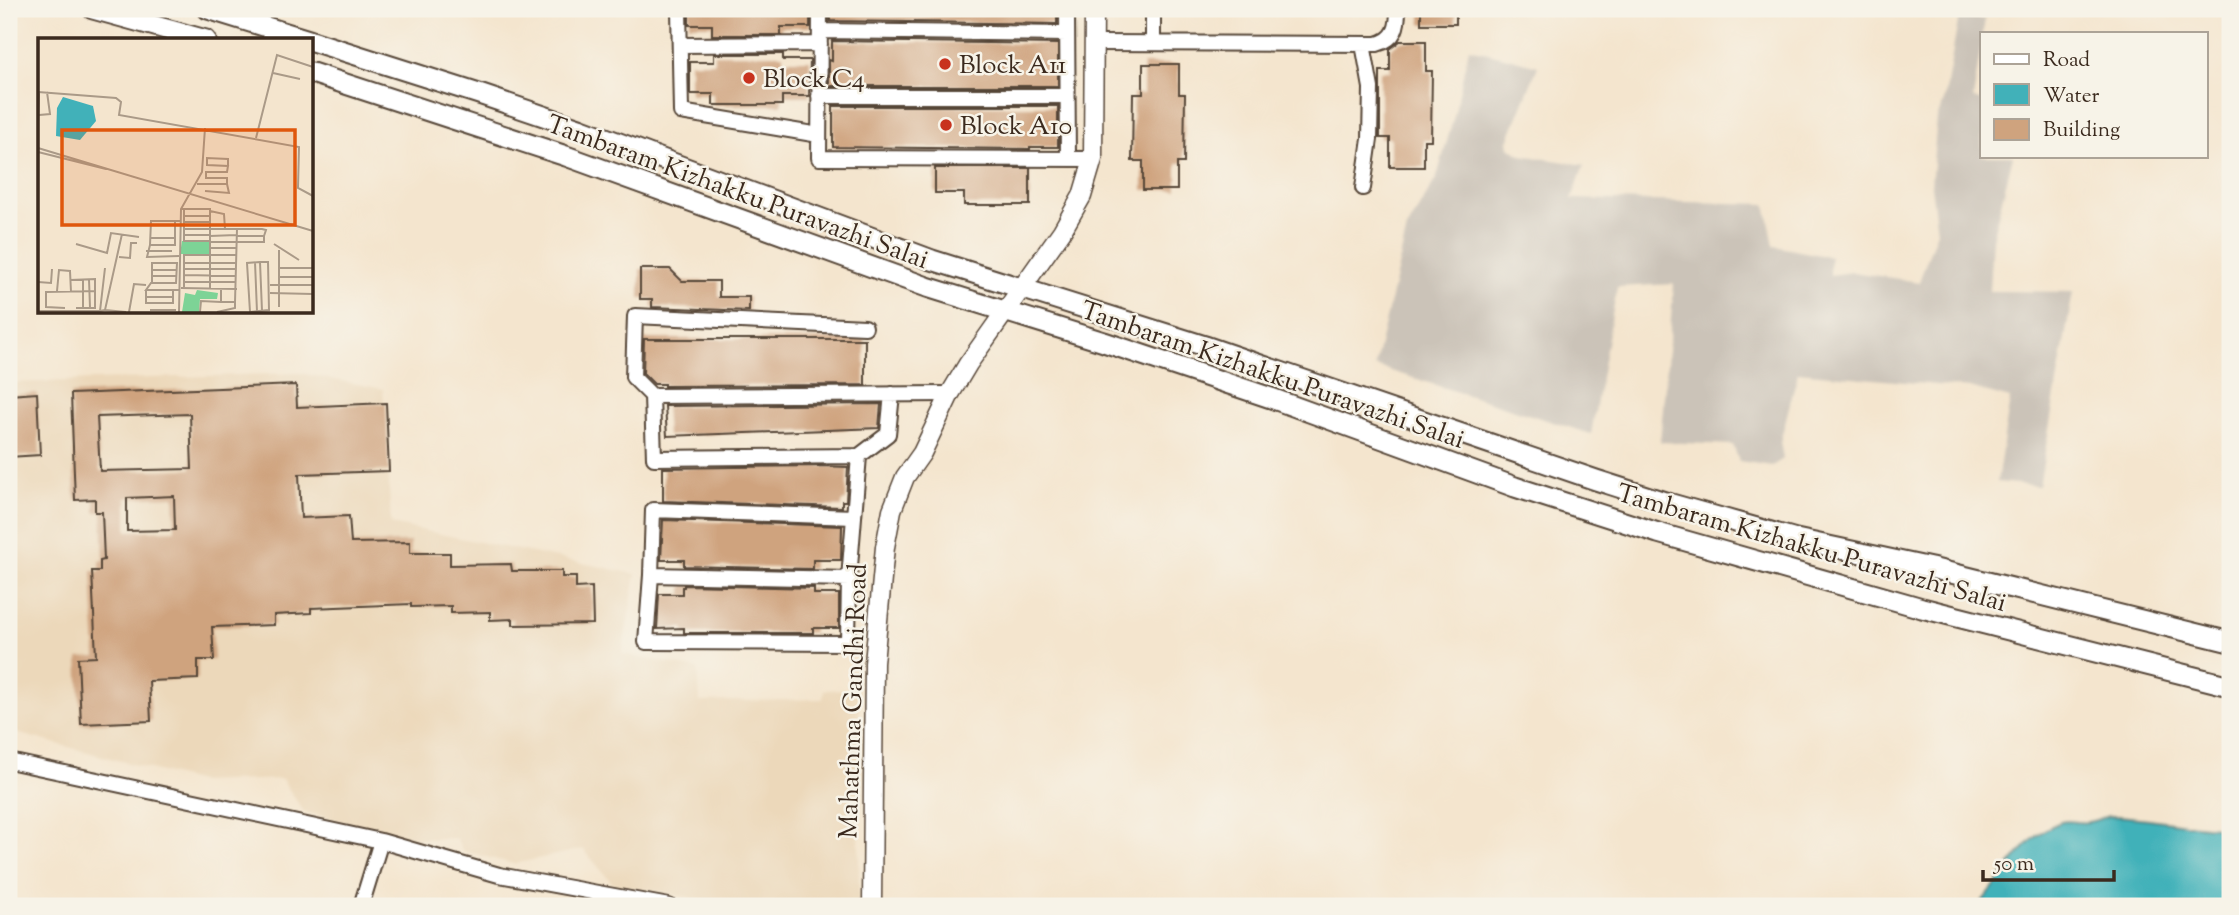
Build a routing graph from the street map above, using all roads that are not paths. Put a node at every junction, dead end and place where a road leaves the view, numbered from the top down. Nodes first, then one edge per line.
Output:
1 (93, 9) edge
2 (208, 9) edge
3 (679, 9) edge
4 (820, 9) edge
5 (1067, 9) edge
6 (1094, 9) edge
7 (1153, 9) edge
8 (1398, 15) edge
9 (1067, 33) junction
10 (199, 38) edge
11 (300, 38) edge
12 (820, 38) junction
13 (313, 42) edge
14 (1153, 42) junction
15 (1094, 43) junction
16 (1363, 44) junction
17 (680, 45) junction
18 (313, 74) edge
19 (819, 96) junction
20 (1067, 96) junction
21 (819, 135) junction
22 (1068, 159) junction
23 (1093, 159) junction
24 (1363, 188) dead end
25 (1021, 288) junction
26 (1004, 311) junction
27 (865, 327) dead end
28 (892, 394) junction
29 (950, 394) junction
30 (652, 396) junction
31 (859, 456) junction
32 (853, 517) junction
33 (651, 575) junction
34 (849, 579) junction
35 (2230, 642) edge
36 (2230, 685) edge
37 (9, 761) edge
38 (381, 841) junction
39 (361, 906) edge
40 (669, 906) edge
41 (872, 906) edge

1 - 10 main road
2 - 11 main road, Tambaram Kizhakku Puravazhi Salai
3 - 17 street
4 - 12 street
5 - 9 street
6 - 15 street, Mahathma Gandhi Road
7 - 14 street
8 - 16 street
9 - 12 street
9 - 20 street
12 - 17 street
12 - 19 street
13 - 25 main road, Tambaram Kizhakku Puravazhi Salai
14 - 15 street
14 - 16 street
15 - 23 street, Mahathma Gandhi Road
16 - 24 street
17 - 21 street
18 - 26 main road, Tambaram Kizhakku Puravazhi Salai
19 - 20 street
19 - 21 street
20 - 22 street
21 - 22 street
22 - 23 street
23 - 25 street, Mahathma Gandhi Road
25 - 26 street, Mahathma Gandhi Road
25 - 35 main road, Tambaram Kizhakku Puravazhi Salai
26 - 29 street, Mahathma Gandhi Road
26 - 36 main road, Tambaram Kizhakku Puravazhi Salai
27 - 30 street
28 - 29 street
28 - 30 street
28 - 31 street
29 - 41 street, Mahathma Gandhi Road
30 - 31 street
31 - 32 street
32 - 33 street
32 - 34 street
33 - 34 street
33 - 34 street
37 - 38 street
38 - 39 street
38 - 40 street

